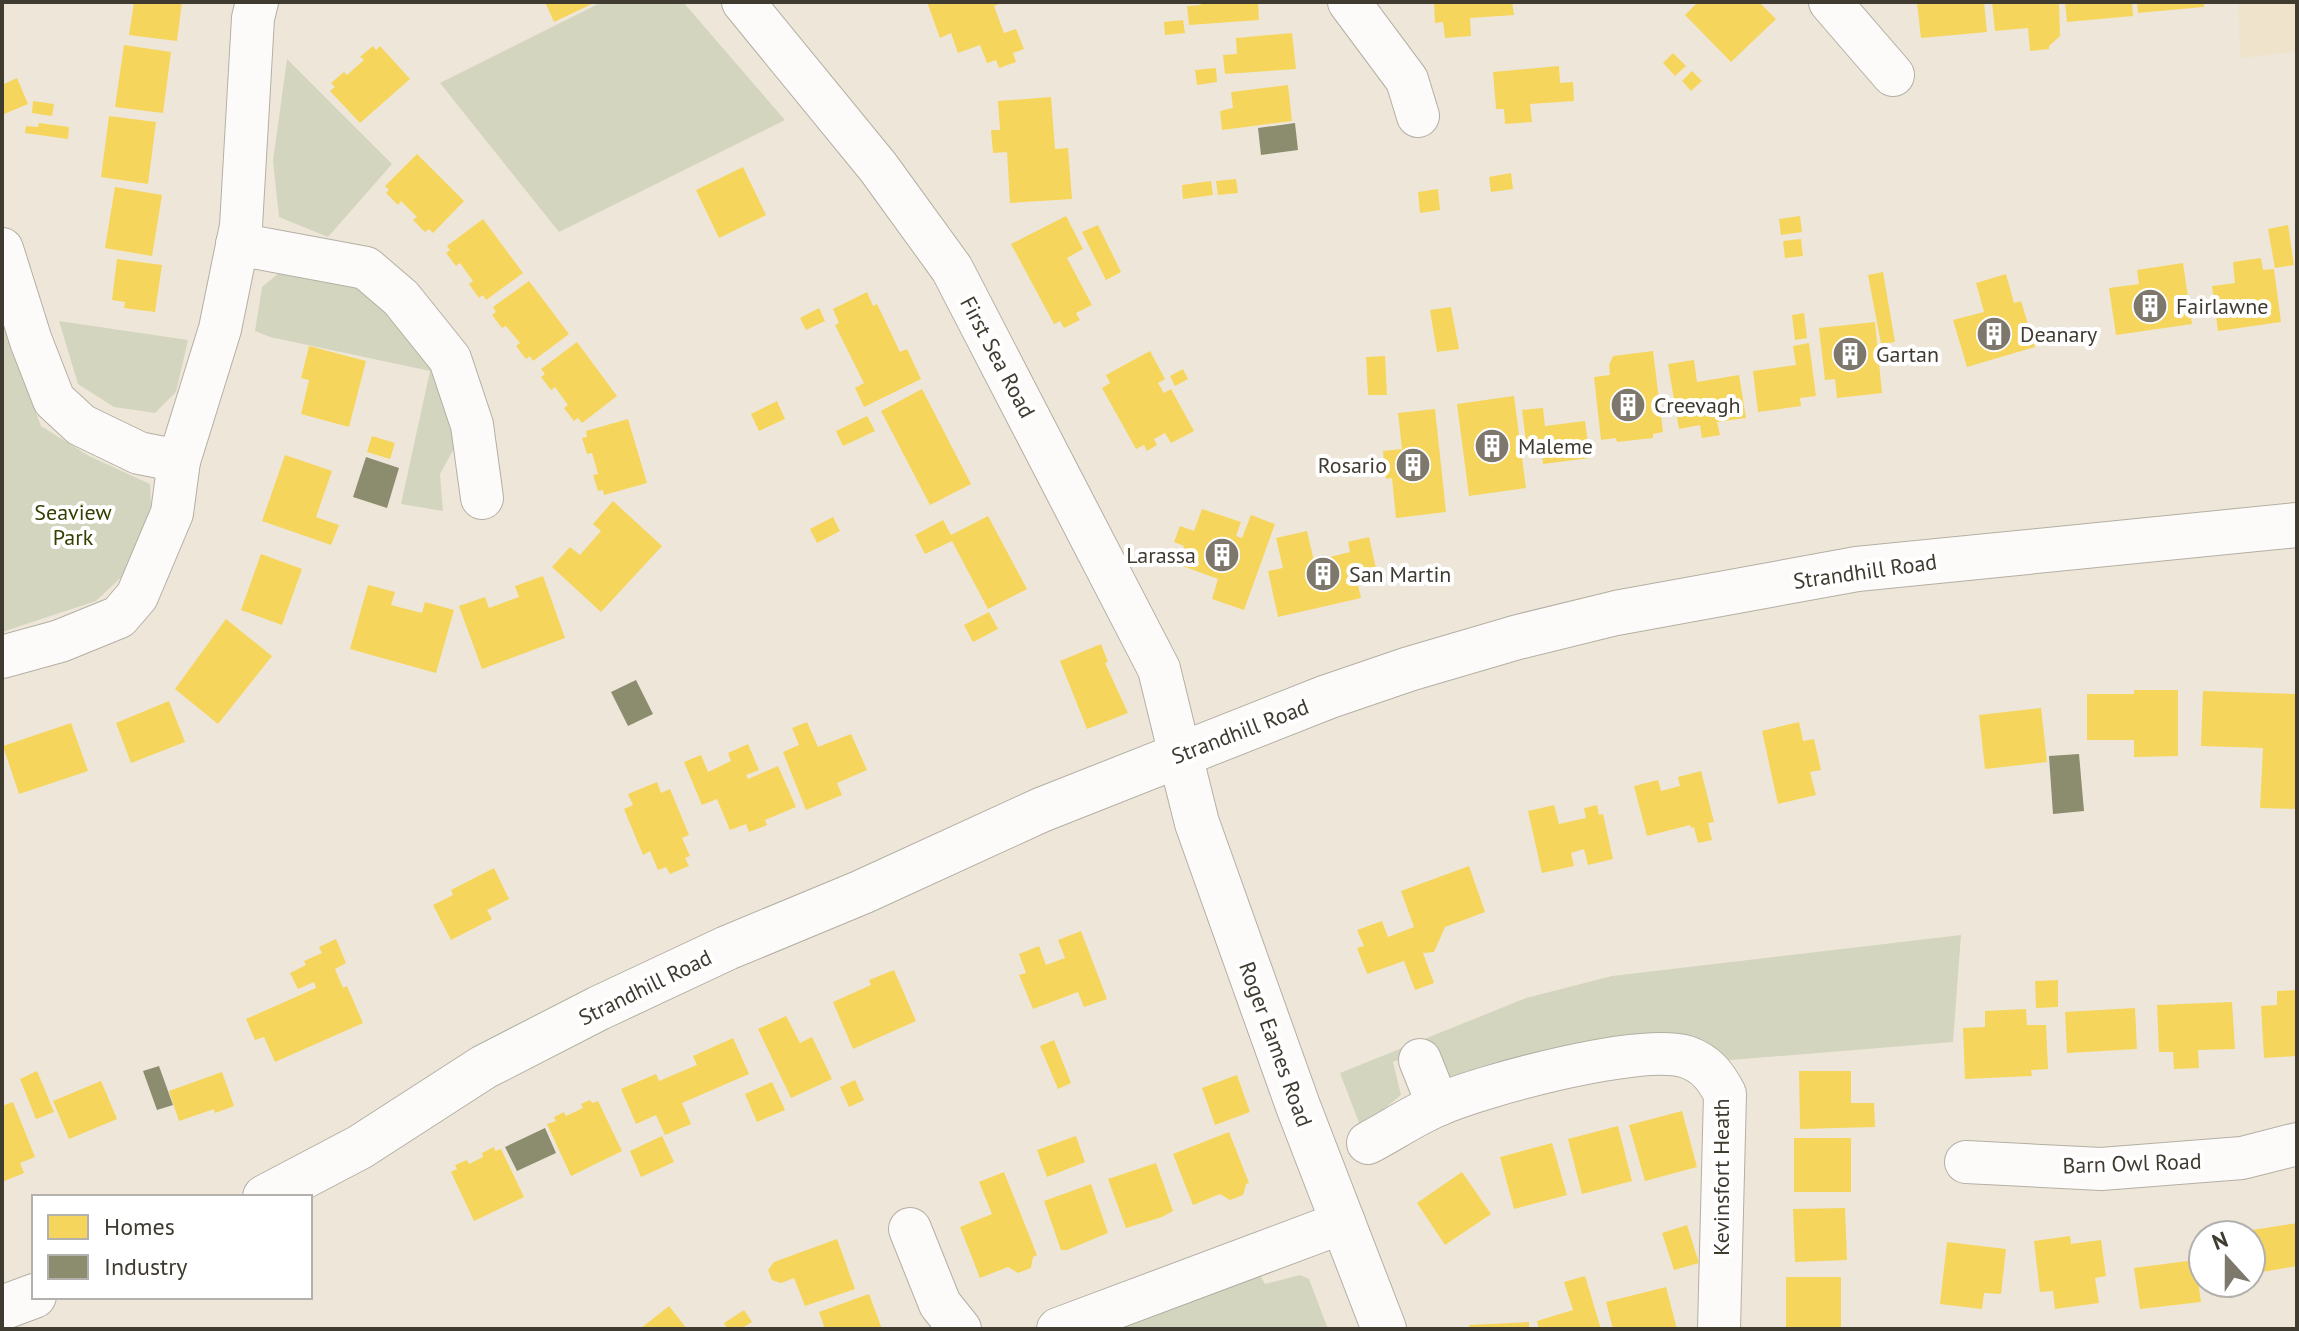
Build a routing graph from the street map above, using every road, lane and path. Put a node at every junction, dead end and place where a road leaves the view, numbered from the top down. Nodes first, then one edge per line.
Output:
1 (257, 2) edge
2 (743, 2) edge
3 (1349, 2) edge
4 (1830, 2) edge
5 (1893, 75) dead end
6 (1418, 116) dead end
7 (237, 244) junction
8 (2, 249) edge
9 (179, 461) junction
10 (482, 498) dead end
11 (2297, 525) edge
12 (2, 657) edge
13 (1180, 755) junction
14 (1420, 1060) dead end
15 (1438, 1105) junction
16 (1368, 1143) dead end
17 (2297, 1144) edge
18 (1966, 1162) dead end
19 (269, 1195) edge
20 (1344, 1222) junction
21 (910, 1229) dead end
22 (32, 1297) edge
23 (2, 1308) edge
24 (960, 1329) edge
25 (1058, 1329) edge
26 (1384, 1329) edge
27 (1719, 1329) edge

1 - 7 street
2 - 13 street, First Sea Road
3 - 6 street
4 - 5 street
7 - 9 street
7 - 10 street
8 - 9 street
9 - 12 street
11 - 13 main road, Strandhill Road
13 - 19 main road, Strandhill Road
13 - 20 main road, Roger Eames Road
14 - 15 street
15 - 16 street, Kevinsfort Heath
15 - 27 street, Kevinsfort Heath
17 - 18 street, Barn Owl Road
20 - 25 street
20 - 26 main road, Roger Eames Road
21 - 24 street
22 - 23 main road

